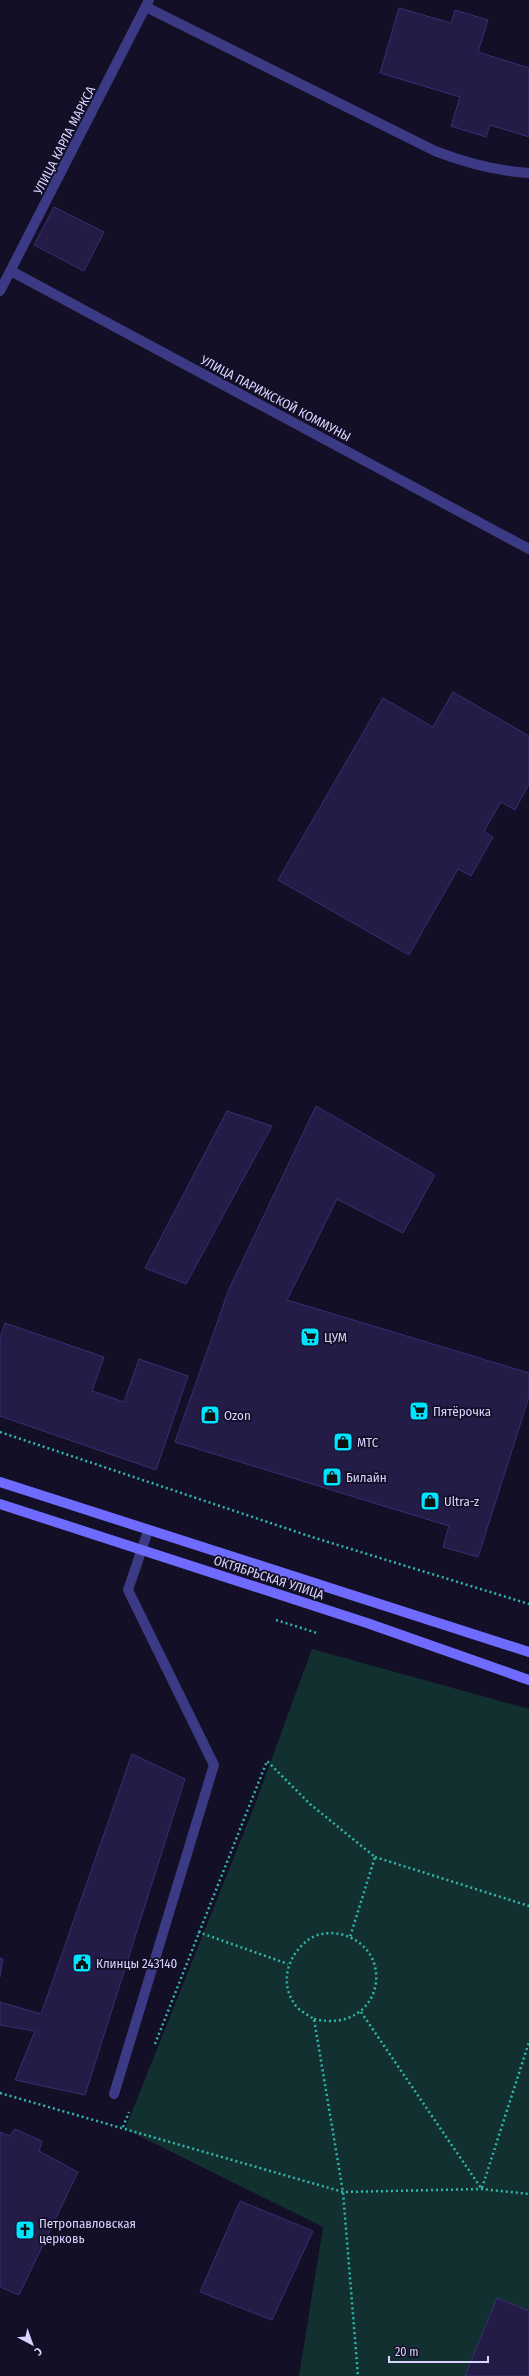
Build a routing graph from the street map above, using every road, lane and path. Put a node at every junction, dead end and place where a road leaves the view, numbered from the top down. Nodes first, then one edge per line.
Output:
1 (148, 4) edge
2 (529, 173) edge
3 (11, 271) junction
4 (0, 291) edge
5 (529, 549) edge
6 (0, 1432) edge
7 (0, 1482) edge
8 (0, 1504) edge
9 (148, 1531) junction
10 (142, 1549) junction
11 (529, 1604) edge
12 (529, 1652) edge
13 (529, 1680) edge
14 (375, 1857) junction
15 (529, 1906) edge
16 (198, 1932) junction
17 (350, 1936) junction
18 (288, 1964) junction
19 (361, 2012) junction
20 (314, 2019) junction
21 (529, 2042) edge
22 (153, 2048) dead end
23 (0, 2093) edge
24 (114, 2094) dead end
25 (131, 2106) dead end
26 (123, 2127) junction
27 (482, 2189) junction
28 (343, 2192) junction
29 (529, 2194) edge
30 (358, 2376) edge

1 - 2 street
1 - 3 street, УЛИЦА КАРЛА МАРКСА
3 - 4 street, УЛИЦА КАРЛА МАРКСА
3 - 5 street, УЛИЦА ПАРИЖСКОЙ КОММУНЫ
6 - 11 path
7 - 9 main road, ОКТЯБРЬСКАЯ УЛИЦА
8 - 10 main road, ОКТЯБРЬСКАЯ УЛИЦА
9 - 10 street
9 - 12 main road, ОКТЯБРЬСКАЯ УЛИЦА
10 - 13 main road, ОКТЯБРЬСКАЯ УЛИЦА
10 - 24 street
14 - 15 path
14 - 16 path
14 - 17 path
16 - 18 path
16 - 22 path
17 - 18 path
17 - 19 path
18 - 20 path
19 - 20 path
19 - 27 path
20 - 28 path
21 - 27 path
23 - 26 path
25 - 26 path
26 - 28 path
27 - 28 path
27 - 29 path
28 - 30 path

